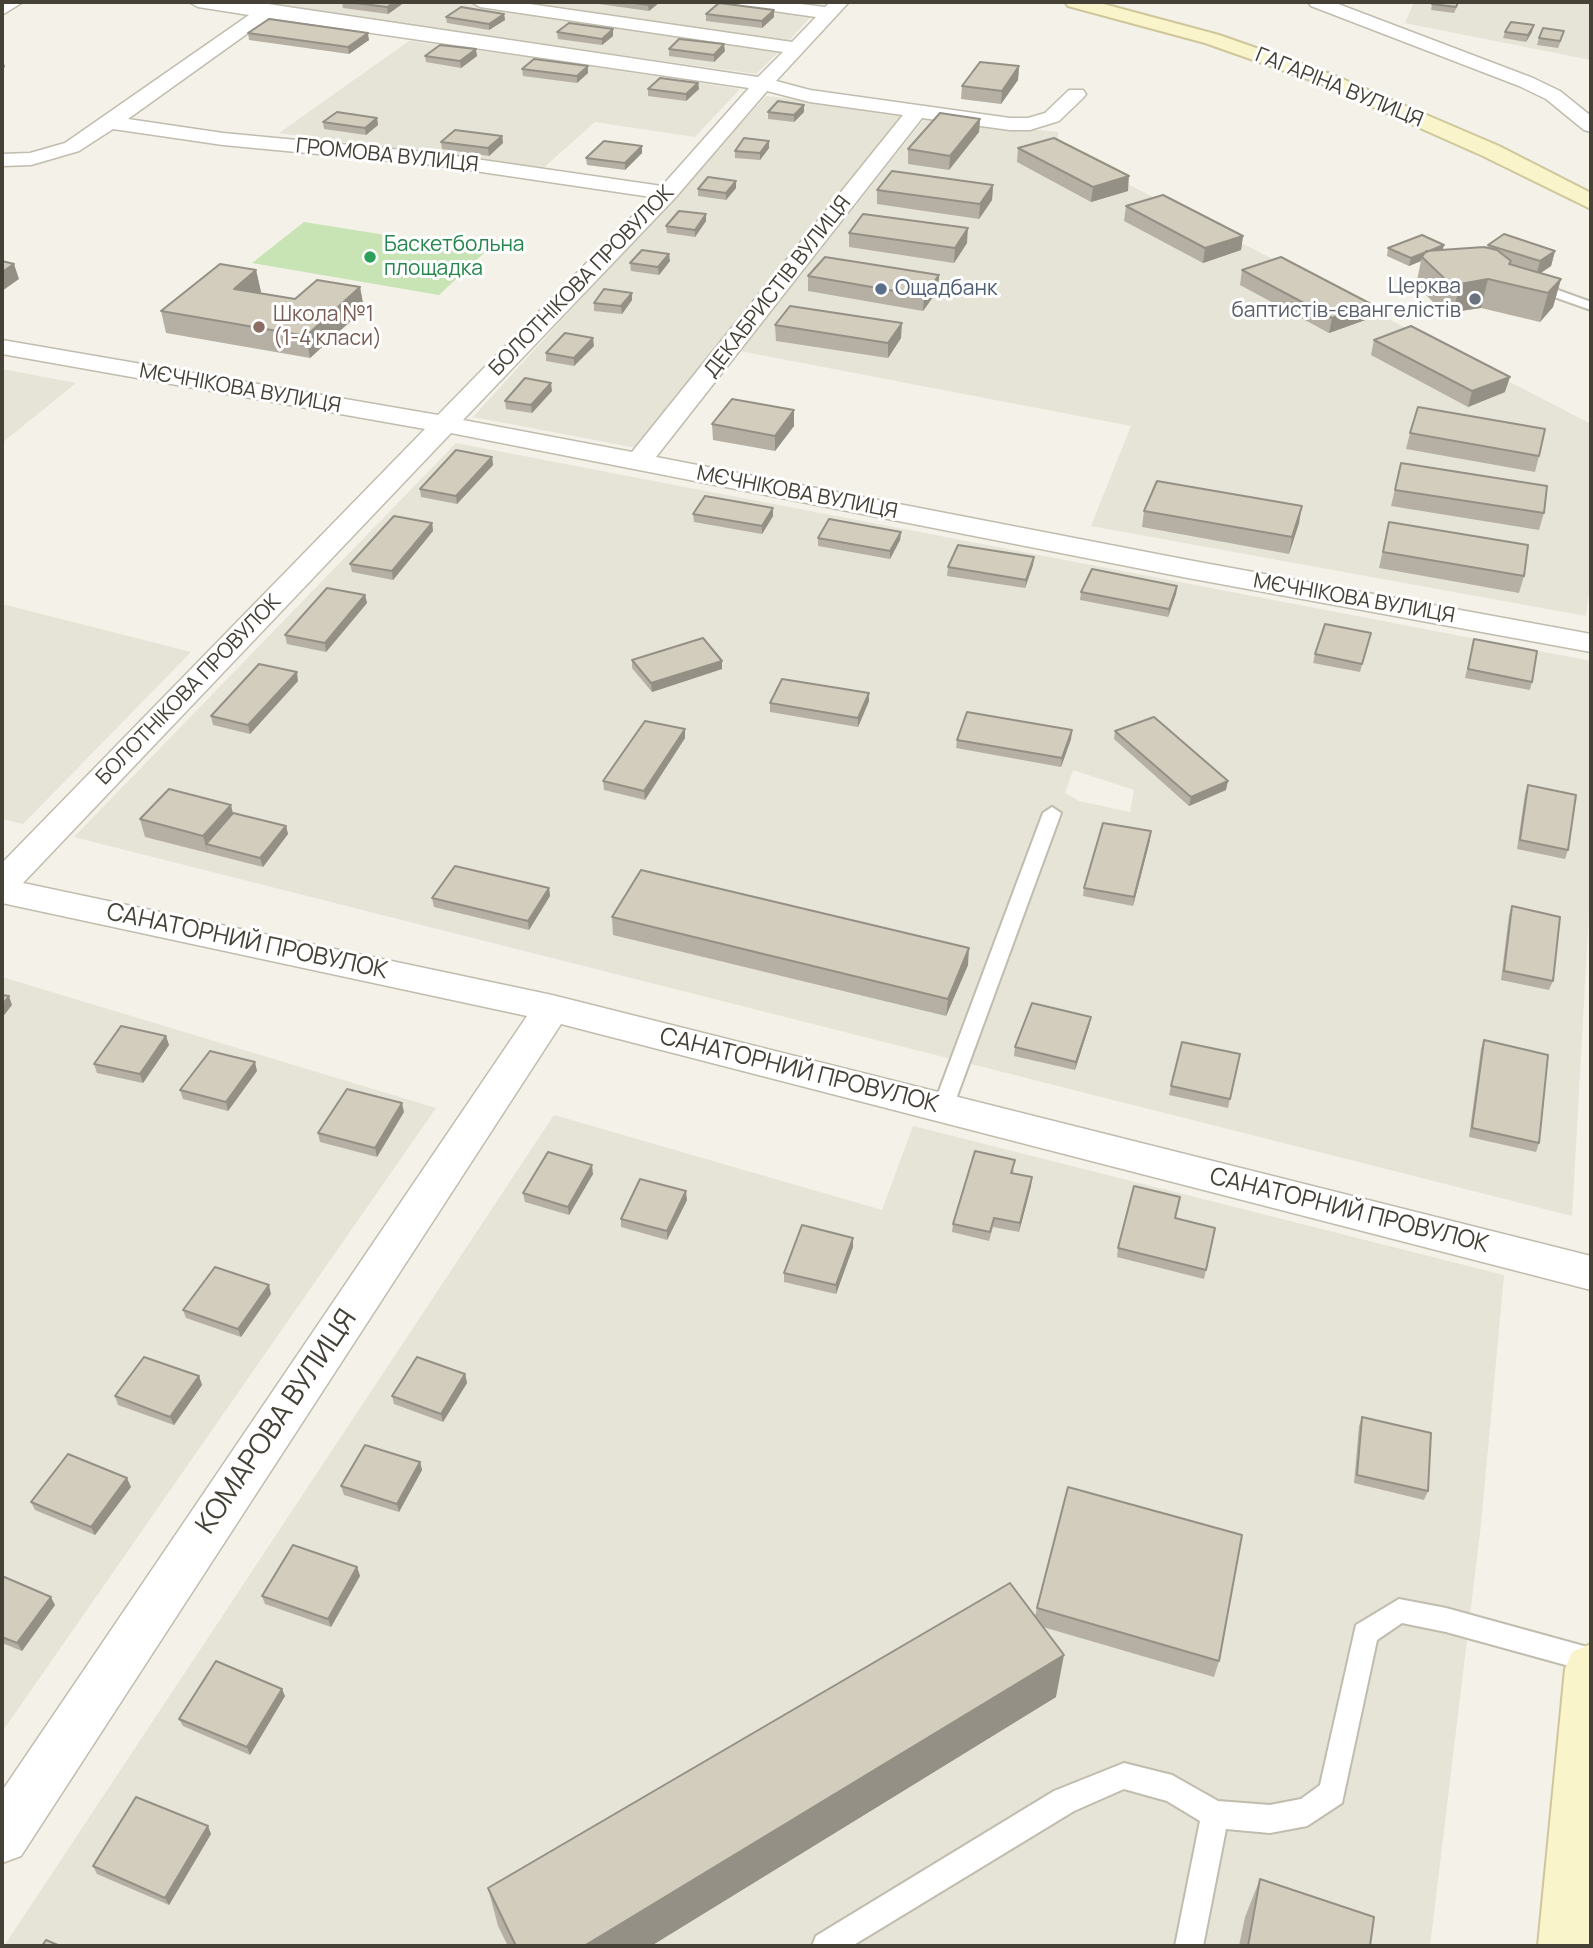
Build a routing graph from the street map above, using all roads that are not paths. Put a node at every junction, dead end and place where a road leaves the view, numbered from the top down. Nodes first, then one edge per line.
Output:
1 (14, 2) edge
2 (198, 2) edge
3 (480, 2) edge
4 (746, 2) edge
5 (1075, 2) edge
6 (1317, 2) edge
7 (834, 7) edge
8 (2, 9) edge
9 (268, 10) junction
10 (797, 48) junction
11 (762, 84) junction
12 (1076, 93) dead end
13 (1591, 94) edge
14 (1566, 106) junction
15 (917, 111) junction
16 (108, 122) junction
17 (1591, 126) edge
18 (2, 160) edge
19 (667, 193) junction
20 (1591, 202) edge
21 (1526, 283) edge
22 (1591, 306) edge
23 (2, 347) edge
24 (444, 424) junction
25 (638, 462) junction
26 (1591, 643) edge
27 (1052, 813) dead end
28 (2, 884) edge
29 (2, 891) edge
30 (552, 1008) junction
31 (943, 1107) junction
32 (1591, 1273) edge
33 (1591, 1660) edge
34 (1591, 1669) edge
35 (1215, 1814) junction
36 (2, 1837) edge
37 (827, 1946) edge
38 (1189, 1946) edge
39 (1567, 1946) edge

1 - 8 street
2 - 9 street
3 - 10 street
4 - 7 street
5 - 20 main road, ГАГАРІНА ВУЛИЦЯ
6 - 14 street
7 - 10 street, БОЛОТНІКОВА ПРОВУЛОК
9 - 11 street
9 - 16 street
10 - 11 street, БОЛОТНІКОВА ПРОВУЛОК
11 - 15 street
11 - 19 street, БОЛОТНІКОВА ПРОВУЛОК
12 - 15 street
13 - 14 street
14 - 17 street
15 - 25 street, ДЕКАБРИСТІВ ВУЛИЦЯ
16 - 18 street
16 - 19 street, ГРОМОВА ВУЛИЦЯ
19 - 24 street, БОЛОТНІКОВА ПРОВУЛОК
21 - 22 lane
23 - 24 street, МЄЧНІКОВА ВУЛИЦЯ
24 - 25 street, МЄЧНІКОВА ВУЛИЦЯ
24 - 28 street, БОЛОТНІКОВА ПРОВУЛОК
25 - 26 street, МЄЧНІКОВА ВУЛИЦЯ
27 - 31 lane
29 - 30 street, САНАТОРНИЙ ПРОВУЛОК
30 - 31 street, САНАТОРНИЙ ПРОВУЛОК
30 - 36 street, КОМАРОВА ВУЛИЦЯ
31 - 32 street, САНАТОРНИЙ ПРОВУЛОК
33 - 35 lane
34 - 39 main road
35 - 37 lane
35 - 38 lane

